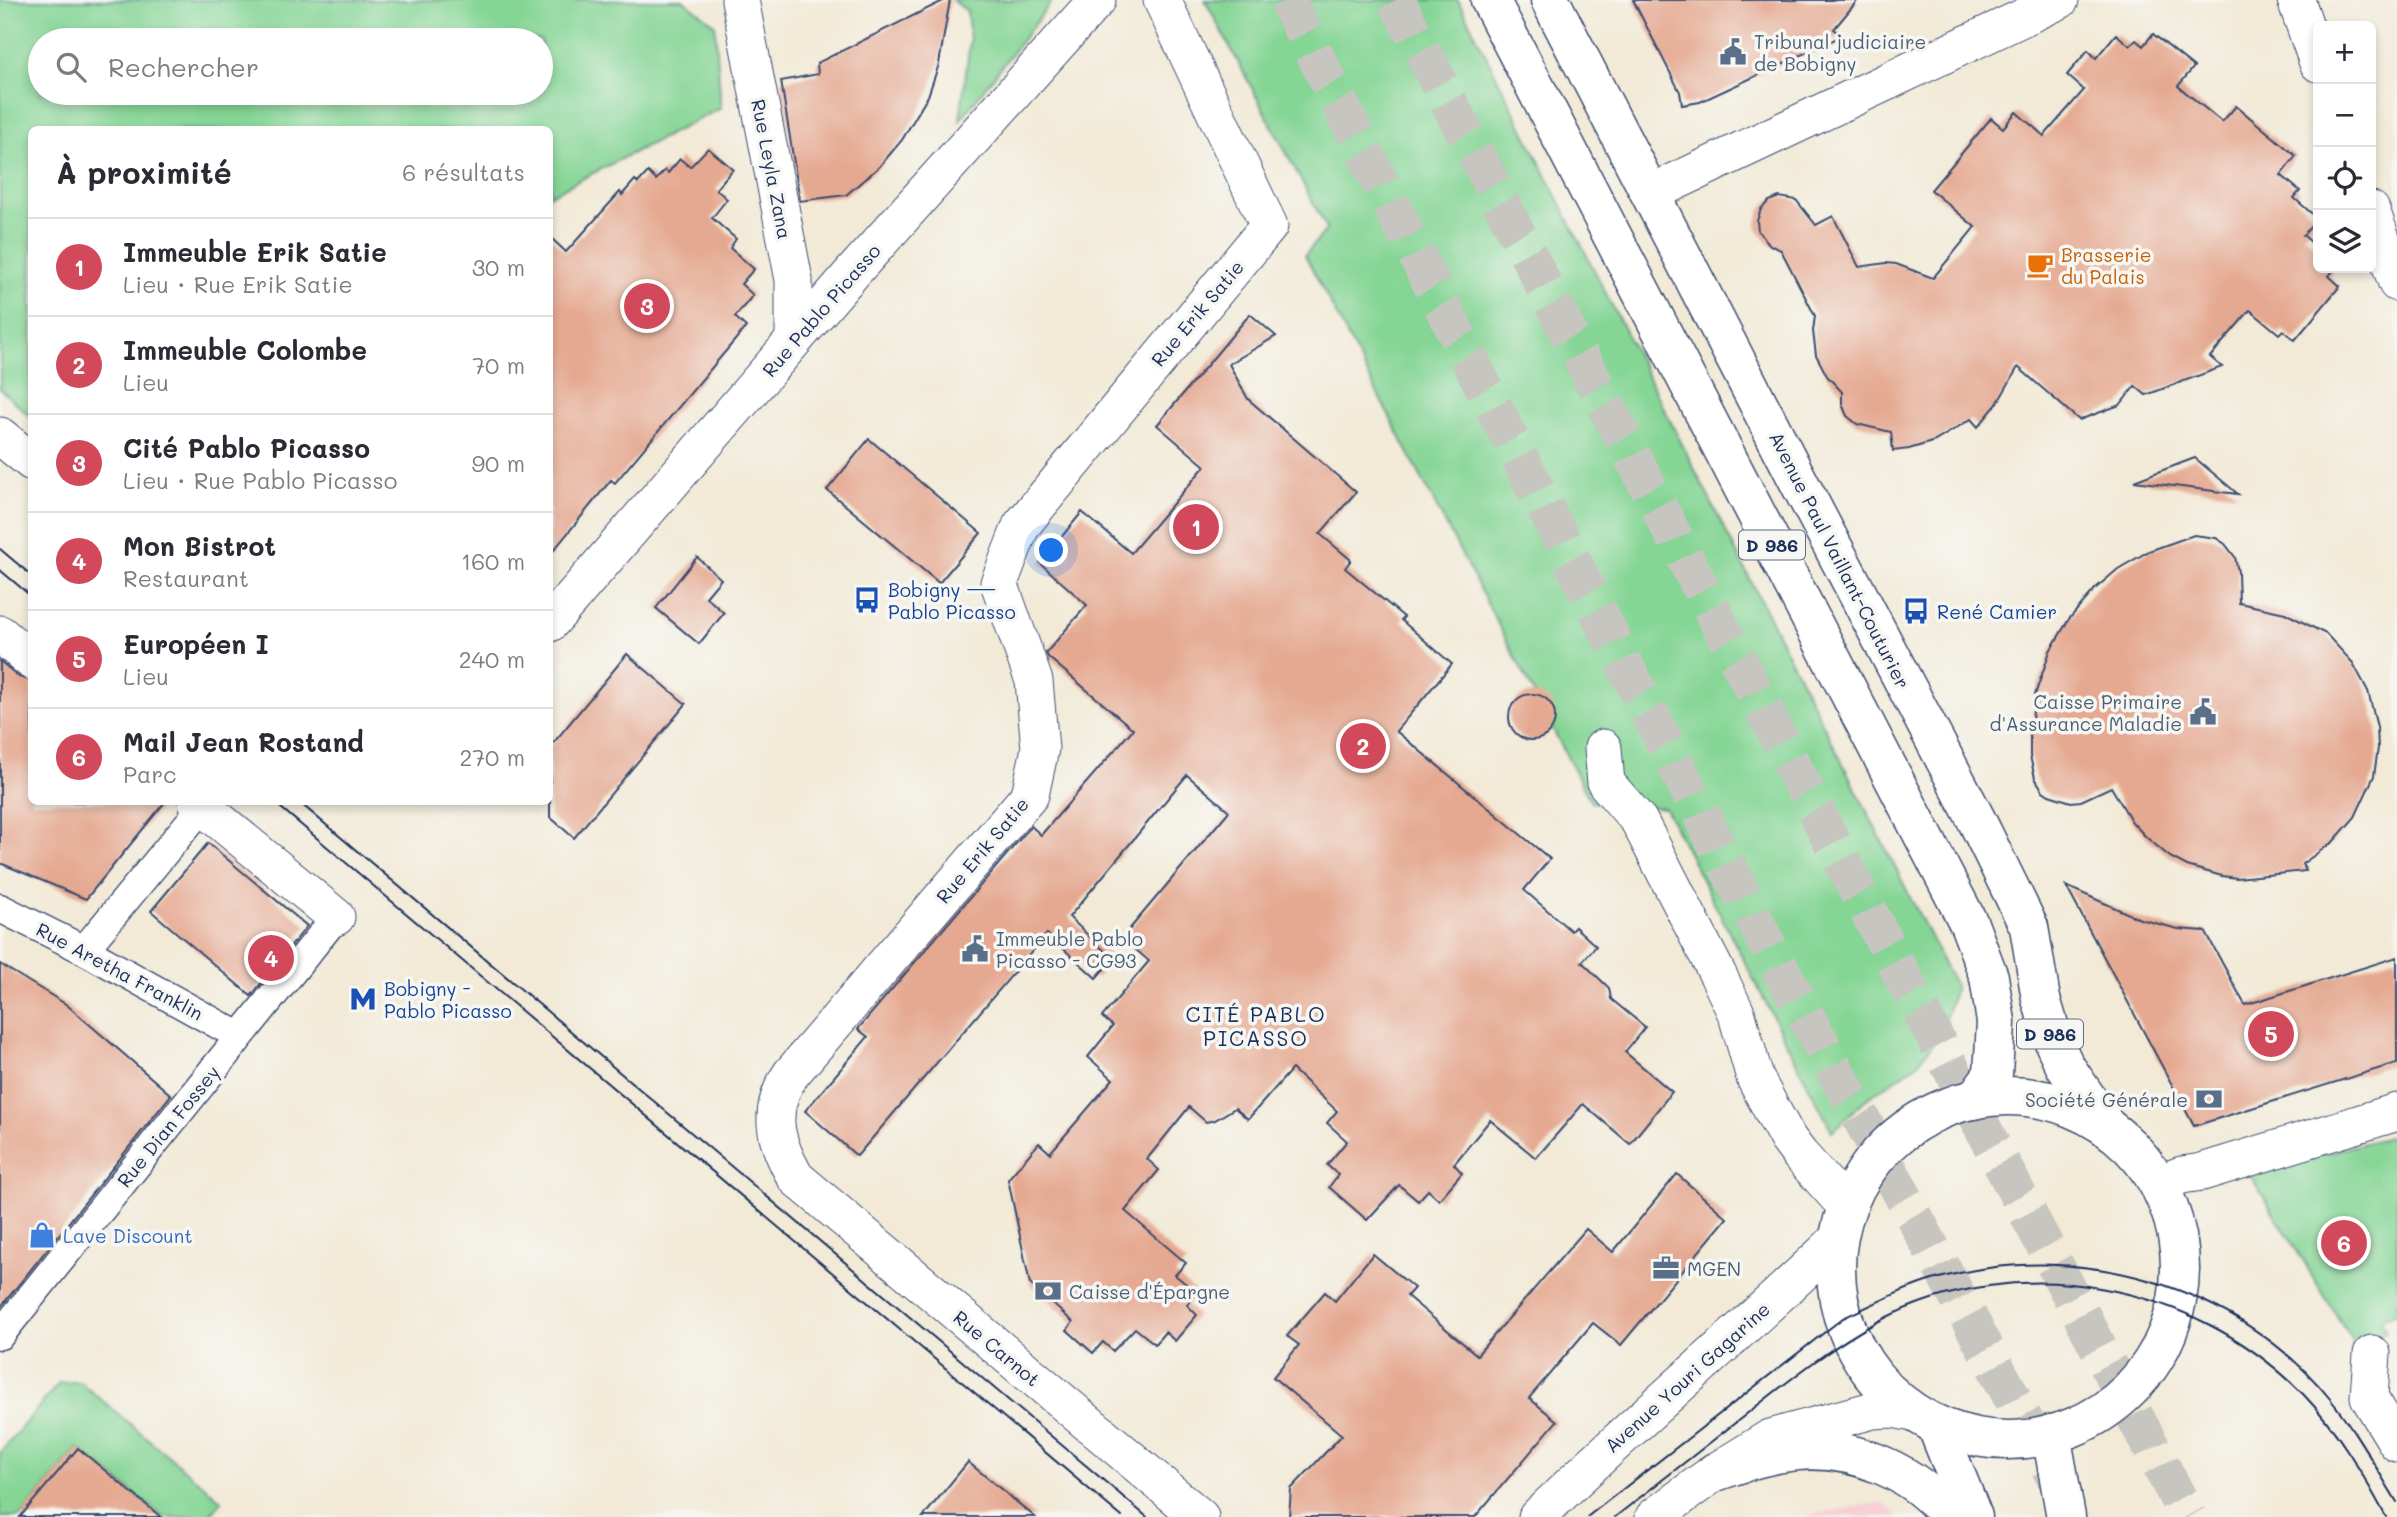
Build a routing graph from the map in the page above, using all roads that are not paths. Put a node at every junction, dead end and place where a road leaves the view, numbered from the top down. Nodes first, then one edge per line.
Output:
1 (740, 0) edge
2 (1097, 0) edge
3 (1162, 0) edge
4 (1490, 0) edge
5 (1550, 0) edge
6 (2060, 0) edge
7 (2296, 0) edge
8 (2313, 49) edge
9 (1651, 193) junction
10 (2376, 224) edge
11 (2397, 283) edge
12 (794, 340) junction
13 (0, 436) edge
14 (28, 459) edge
15 (553, 620) edge
16 (0, 634) edge
17 (28, 658) edge
18 (1602, 748) dead end
19 (199, 805) edge
20 (201, 805) edge
21 (0, 908) edge
22 (336, 917) joint
23 (84, 950) junction
24 (239, 1036) junction
25 (1974, 1100) junction
26 (2397, 1112) edge
27 (2106, 1126) junction
28 (796, 1178) joint
29 (2159, 1183) junction
30 (1842, 1223) junction
31 (0, 1335) edge
32 (2372, 1354) dead end
33 (1925, 1419) junction
34 (2051, 1434) junction
35 (2397, 1443) edge
36 (1715, 1472) junction
37 (1200, 1517) edge
38 (1537, 1517) edge
39 (1654, 1517) edge
40 (1950, 1517) edge
41 (1973, 1517) edge
42 (2066, 1517) edge

1 - 12 street, Rue Leyla Zana
2 - 12 street, Rue Pablo Picasso
3 - 28 street, Rue Erik Satie
4 - 25 main road, D 986
5 - 9 main road, Avenue Paul Vaillant-Couturier / D 986
6 - 9 street
7 - 8 street
9 - 27 main road, Avenue Paul Vaillant-Couturier / D 986
10 - 11 street
12 - 15 street, Rue Pablo Picasso
13 - 14 street
16 - 17 street
18 - 30 street
19 - 23 street
20 - 22 street
21 - 23 street, Rue Aretha Franklin
22 - 24 street, Rue Dian Fossey
23 - 24 street, Rue Aretha Franklin
24 - 31 street, Rue Dian Fossey
25 - 27 main road, Avenue Paul Vaillant-Couturier
25 - 30 main road, Avenue Paul Vaillant-Couturier
26 - 29 street
27 - 29 main road, Avenue Paul Vaillant-Couturier
28 - 37 street, Rue Carnot
29 - 34 main road, Avenue Paul Vaillant-Couturier
30 - 33 main road, Avenue Paul Vaillant-Couturier
30 - 38 street, Avenue Youri Gagarine
32 - 35 street
33 - 34 main road, Avenue Paul Vaillant-Couturier
33 - 36 street
33 - 41 main road
34 - 42 main road
36 - 39 street
36 - 40 main road

